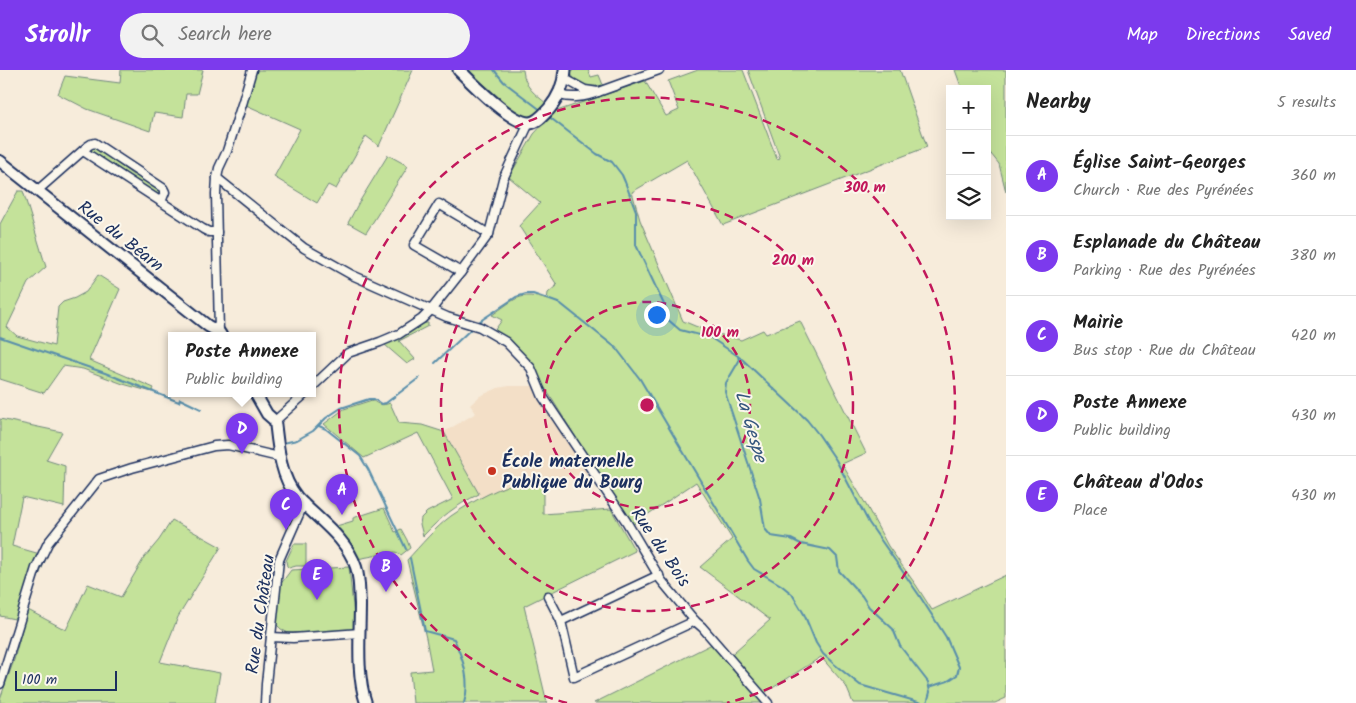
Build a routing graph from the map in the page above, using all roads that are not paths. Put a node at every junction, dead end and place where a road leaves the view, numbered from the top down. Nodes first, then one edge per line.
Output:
1 (252, 70) edge
2 (459, 70) edge
3 (659, 70) edge
4 (565, 75) edge
5 (598, 92) junction
6 (559, 96) junction
7 (534, 120) junction
8 (83, 151) junction
9 (0, 161) edge
10 (217, 178) junction
11 (38, 190) junction
12 (161, 202) junction
13 (217, 232) junction
14 (489, 234) junction
15 (461, 272) junction
16 (431, 310) junction
17 (218, 332) edge
18 (220, 332) edge
19 (316, 383) edge
20 (257, 397) edge
21 (302, 397) edge
22 (275, 421) junction
23 (279, 457) junction
24 (304, 503) junction
25 (659, 575) junction
26 (548, 596) dead end
27 (561, 621) junction
28 (695, 621) junction
29 (360, 633) junction
30 (271, 637) junction
31 (0, 684) edge
32 (265, 703) edge
33 (366, 703) edge
34 (768, 703) edge

1 - 10 street
2 - 7 main road
3 - 5 street
4 - 5 street
4 - 6 main road
5 - 6 street
6 - 7 main road
7 - 14 street
8 - 11 street
8 - 12 street
8 - 12 street
9 - 11 street, Rue du Béarn
10 - 13 street
10 - 16 street, Rue du Bois
11 - 17 street, Rue du Béarn
12 - 13 street
13 - 18 street
14 - 15 street
14 - 15 street
15 - 16 street
16 - 19 street
16 - 25 street, Rue du Bois
20 - 22 street
21 - 22 street
22 - 23 street
23 - 24 street
23 - 31 street
24 - 29 street
24 - 30 street, Rue du Château
25 - 27 street
25 - 28 street, Rue du Bois
26 - 27 street
27 - 28 street
28 - 34 street, Rue du Bois
29 - 30 street
29 - 33 street
30 - 32 street, Rue du Château

